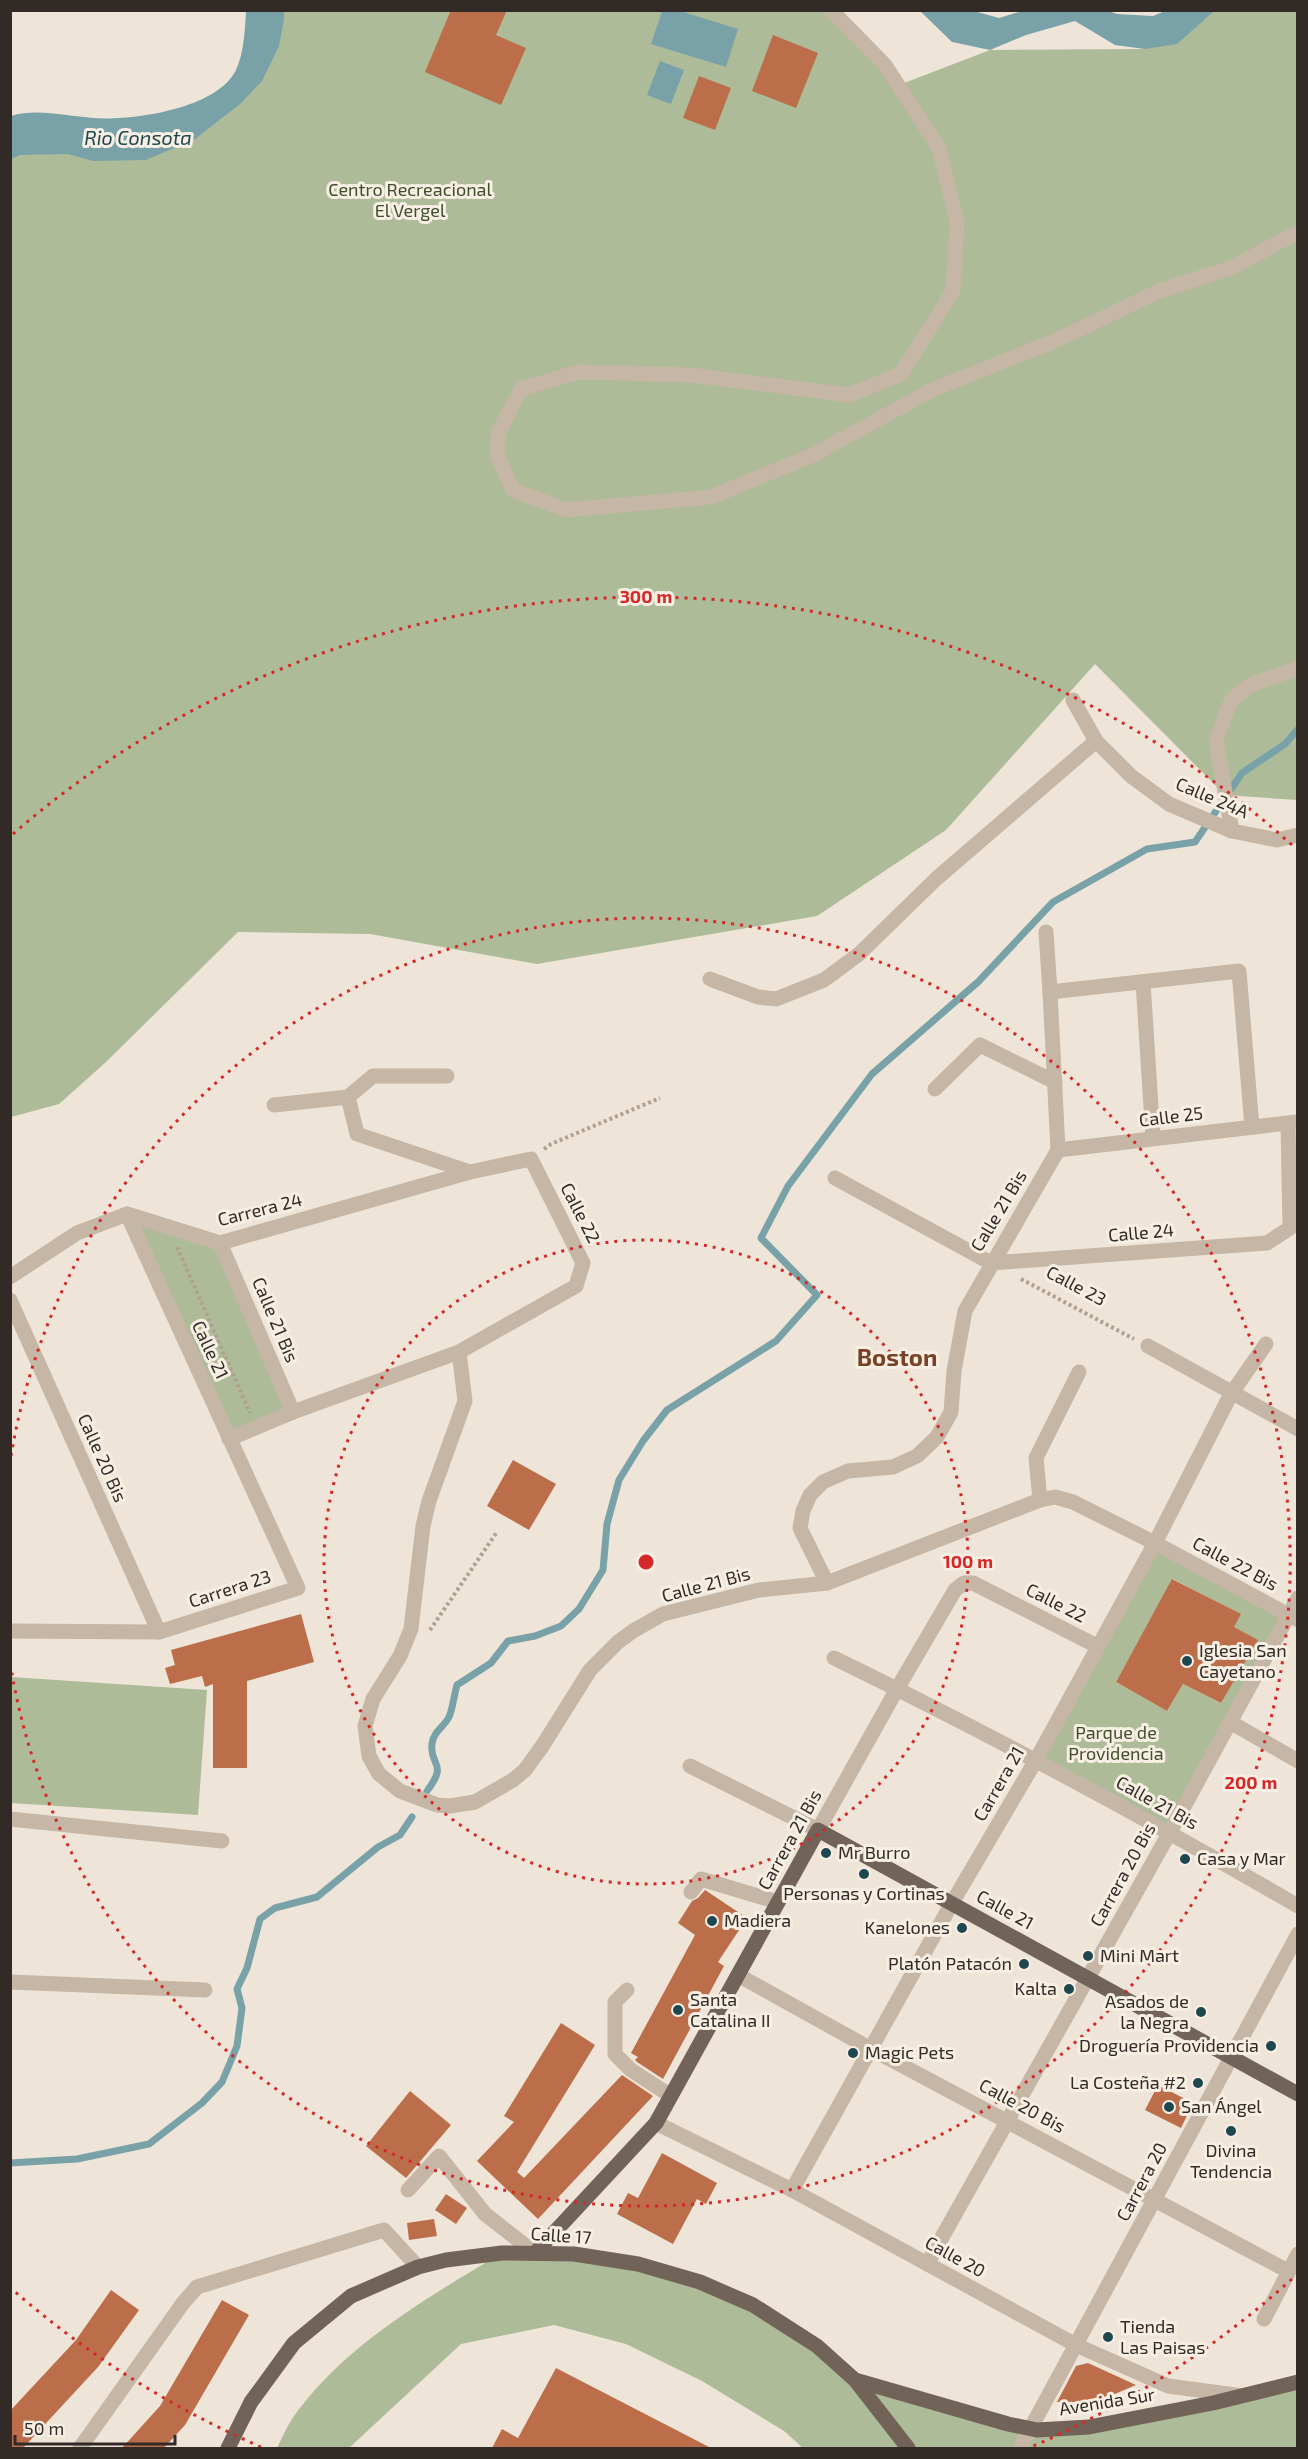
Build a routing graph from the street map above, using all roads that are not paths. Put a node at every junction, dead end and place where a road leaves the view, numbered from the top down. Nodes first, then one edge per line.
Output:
1 (831, 10) edge
2 (1298, 232) edge
3 (1298, 668) edge
4 (1073, 700) dead end
5 (1096, 741) junction
6 (1232, 831) junction
7 (1298, 835) edge
8 (1046, 932) dead end
9 (710, 980) dead end
10 (1143, 982) junction
11 (1050, 992) junction
12 (447, 1076) dead end
13 (1055, 1082) junction
14 (935, 1089) dead end
15 (348, 1097) junction
16 (274, 1106) dead end
17 (1293, 1123) edge
18 (1252, 1126) junction
19 (1153, 1138) junction
20 (1058, 1150) junction
21 (531, 1159) joint
22 (470, 1172) junction
23 (835, 1178) dead end
24 (127, 1214) junction
25 (220, 1243) junction
26 (991, 1263) junction
27 (10, 1277) edge
28 (10, 1300) edge
29 (1266, 1344) dead end
30 (1148, 1346) road end
31 (459, 1352) junction
32 (1079, 1372) dead end
33 (1231, 1394) junction
34 (293, 1412) junction
35 (1298, 1429) edge
36 (230, 1439) junction
37 (1040, 1500) junction
38 (1155, 1543) junction
39 (827, 1583) junction
40 (964, 1583) joint
41 (1298, 1598) edge
42 (1293, 1617) edge
43 (10, 1631) edge
44 (159, 1632) junction
45 (1097, 1646) junction
46 (834, 1658) dead end
47 (897, 1689) junction
48 (1230, 1722) junction
49 (1036, 1760) junction
50 (1298, 1761) edge
51 (690, 1766) dead end
52 (10, 1819) edge
53 (818, 1830) junction
54 (1170, 1832) junction
55 (222, 1841) dead end
56 (691, 1892) dead end
57 (778, 1902) junction
58 (952, 1903) junction
59 (1298, 1906) edge
60 (1298, 1934) edge
61 (738, 1975) junction
62 (1088, 1978) junction
63 (10, 1982) edge
64 (205, 1990) dead end
65 (627, 1990) dead end
66 (871, 2049) junction
67 (1231, 2058) junction
68 (1298, 2094) edge
69 (671, 2096) junction
70 (1009, 2121) junction
71 (656, 2123) junction
72 (408, 2190) dead end
73 (792, 2190) junction
74 (1155, 2201) junction
75 (535, 2253) junction
76 (1298, 2254) edge
77 (927, 2264) junction
78 (418, 2267) junction
79 (1288, 2271) junction
80 (1264, 2319) dead end
81 (1076, 2345) junction
82 (855, 2380) junction
83 (1298, 2382) edge
84 (1245, 2396) junction
85 (1030, 2430) junction
86 (80, 2448) edge
87 (228, 2448) edge
88 (908, 2448) edge
89 (1020, 2448) edge

1 - 2 street
3 - 6 street
4 - 5 street, Calle 24A
5 - 6 street, Calle 24A
5 - 9 street
6 - 7 street, Calle 24A
8 - 11 street
10 - 11 street
10 - 18 street
10 - 19 street
11 - 13 street
12 - 15 street
13 - 14 street
13 - 20 street
15 - 16 street
15 - 22 street
17 - 18 street, Calle 25
17 - 26 street, Calle 24
18 - 19 street, Calle 25
19 - 20 street, Calle 25
20 - 26 street, Calle 21 Bis
21 - 22 street, Carrera 24
21 - 31 street, Calle 22
22 - 25 street, Carrera 24
23 - 26 street
24 - 25 street, Carrera 24
24 - 27 street
24 - 36 street, Calle 21
25 - 34 street, Calle 21 Bis
26 - 39 street, Calle 21 Bis
28 - 44 street, Calle 20 Bis
29 - 33 street, Carrera 21
30 - 33 street
31 - 34 street
31 - 39 street, Calle 21 Bis
32 - 37 street
33 - 35 street
33 - 38 street, Carrera 21
34 - 36 street
36 - 44 street, Carrera 23
37 - 38 street, Calle 22 Bis
37 - 39 street
38 - 42 street, Calle 22 Bis
38 - 45 street, Carrera 21
40 - 45 street, Calle 22
40 - 47 street, Carrera 21 Bis
41 - 42 street, Carrera 20 Bis
42 - 48 street, Carrera 20 Bis
43 - 44 street, Carrera 23
45 - 49 street, Carrera 21
46 - 47 street, Calle 21 Bis
47 - 49 street, Calle 21 Bis
47 - 53 street, Carrera 21 Bis
48 - 50 street
48 - 54 street, Carrera 20 Bis
49 - 54 street, Calle 21 Bis
49 - 58 street, Carrera 21
51 - 53 street, Calle 21
52 - 55 street
53 - 57 main road, Carrera 21 Bis
53 - 58 main road, Calle 21
54 - 59 street, Calle 21 Bis
54 - 62 street, Carrera 20 Bis
56 - 57 street
57 - 61 main road, Carrera 21 Bis
58 - 62 main road, Calle 21
58 - 66 street, Carrera 21
60 - 67 street, Carrera 20
61 - 66 street, Calle 20 Bis
61 - 69 main road, Carrera 21 Bis
62 - 67 main road, Calle 21
62 - 70 street, Carrera 20 Bis
63 - 64 street
65 - 69 street
66 - 70 street, Calle 20 Bis
66 - 73 street, Carrera 21
67 - 68 main road, Calle 21
67 - 74 street, Carrera 20
69 - 71 main road, Carrera 21 Bis
70 - 74 street, Calle 20 Bis
70 - 77 street, Carrera 20 Bis
71 - 73 street, Calle 20
71 - 75 main road, Carrera 21 Bis
72 - 75 street
73 - 77 street, Calle 20
74 - 79 street, Calle 20 Bis
74 - 81 street, Carrera 20
75 - 78 main road, Calle 17
75 - 82 main road, Calle 17
76 - 79 street
77 - 81 street, Calle 20
78 - 86 street
78 - 87 main road, Calle 17
79 - 80 street
81 - 84 street, Calle 20
81 - 85 street, Carrera 20
82 - 85 main road, Avenida Sur
82 - 88 main road, Calle 17
83 - 84 main road, Avenida Sur
84 - 85 main road, Avenida Sur
85 - 89 street, Carrera 20

